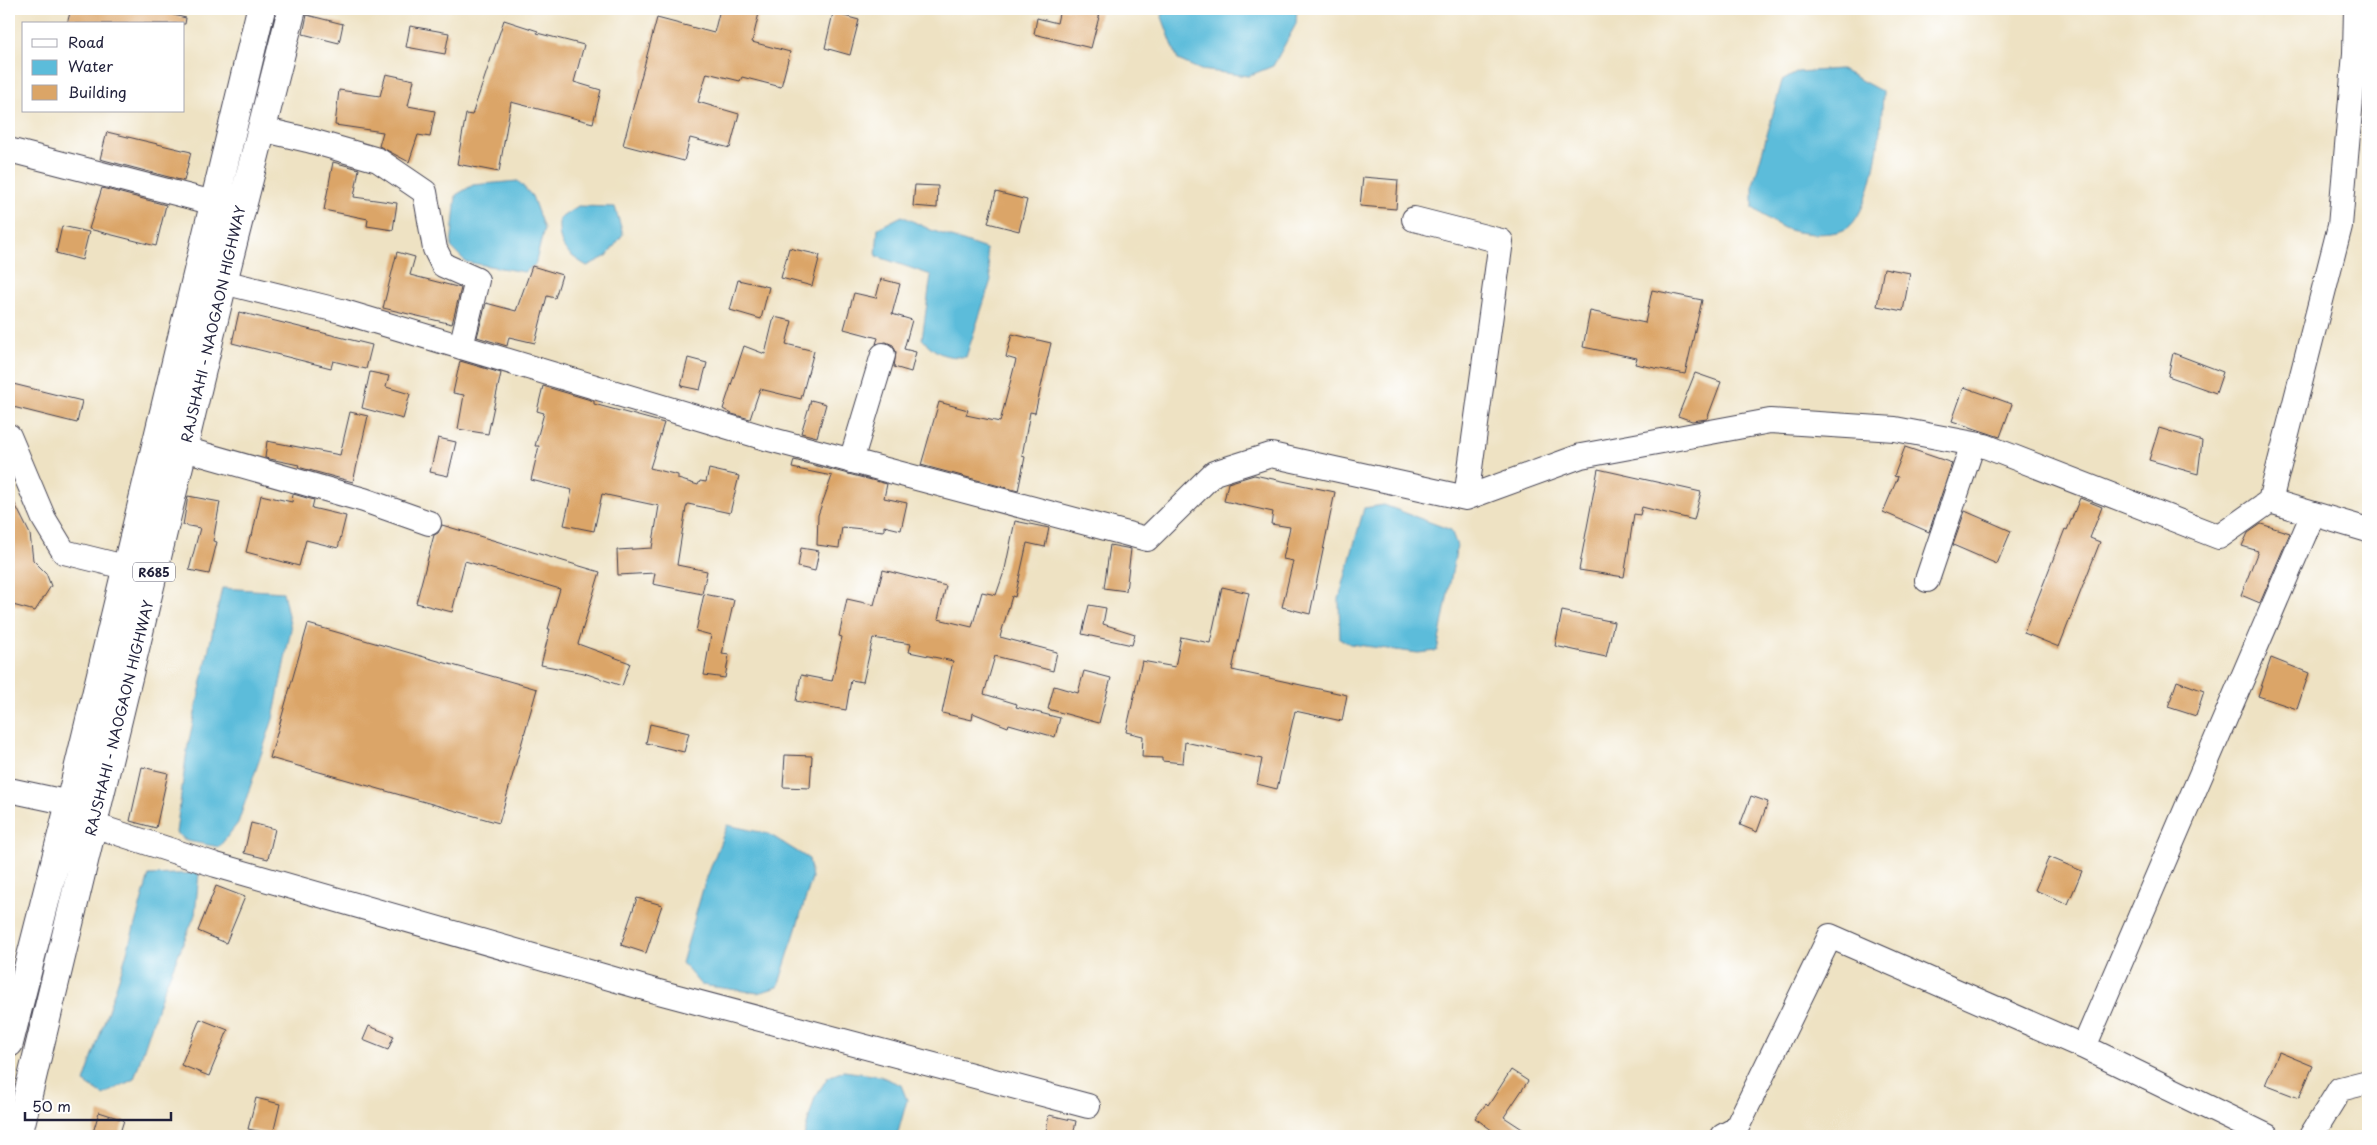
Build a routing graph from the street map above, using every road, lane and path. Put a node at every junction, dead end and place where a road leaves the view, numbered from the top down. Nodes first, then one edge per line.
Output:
1 (261, 9) edge
2 (292, 9) edge
3 (2356, 9) edge
4 (2359, 102) edge
5 (261, 129) junction
6 (9, 150) edge
7 (214, 203) junction
8 (1414, 219) dead end
9 (223, 282) junction
10 (461, 347) junction
11 (883, 355) dead end
12 (9, 436) edge
13 (1973, 444) junction
14 (184, 449) junction
15 (851, 461) junction
16 (1466, 498) junction
17 (2270, 501) junction
18 (2313, 514) junction
19 (429, 523) dead end
20 (2368, 530) edge
21 (126, 567) junction
22 (154, 574) junction
23 (1927, 580) dead end
24 (9, 790) edge
25 (70, 803) junction
26 (93, 826) junction
27 (9, 1042) edge
28 (2084, 1047) junction
29 (2368, 1082) edge
30 (1088, 1106) dead end
31 (18, 1136) edge
32 (1723, 1136) edge
33 (2267, 1136) edge
34 (2311, 1136) edge

1 - 7 main road, RAJSHAHI - NAOGAON HIGHWAY / R685
2 - 5 main road, RAJSHAHI - NAOGAON HIGHWAY / R685
3 - 4 street
4 - 17 street
5 - 9 main road, RAJSHAHI - NAOGAON HIGHWAY / R685
5 - 10 street
6 - 7 street
7 - 21 main road, RAJSHAHI - NAOGAON HIGHWAY / R685
8 - 16 street
9 - 10 street
9 - 14 main road, RAJSHAHI - NAOGAON HIGHWAY / R685
10 - 15 street
11 - 15 street
12 - 21 street
13 - 16 street
13 - 17 street
13 - 23 street
14 - 19 street
14 - 22 main road, RAJSHAHI - NAOGAON HIGHWAY / R685
15 - 16 street
17 - 18 street
18 - 20 street
18 - 28 street
21 - 22 street
21 - 25 main road, RAJSHAHI - NAOGAON HIGHWAY / R685
22 - 26 main road, RAJSHAHI - NAOGAON HIGHWAY / R685
24 - 25 street
25 - 27 main road, RAJSHAHI - NAOGAON HIGHWAY / R685
26 - 30 street
26 - 31 main road, RAJSHAHI - NAOGAON HIGHWAY / R685
28 - 32 street
28 - 33 street
29 - 34 street

